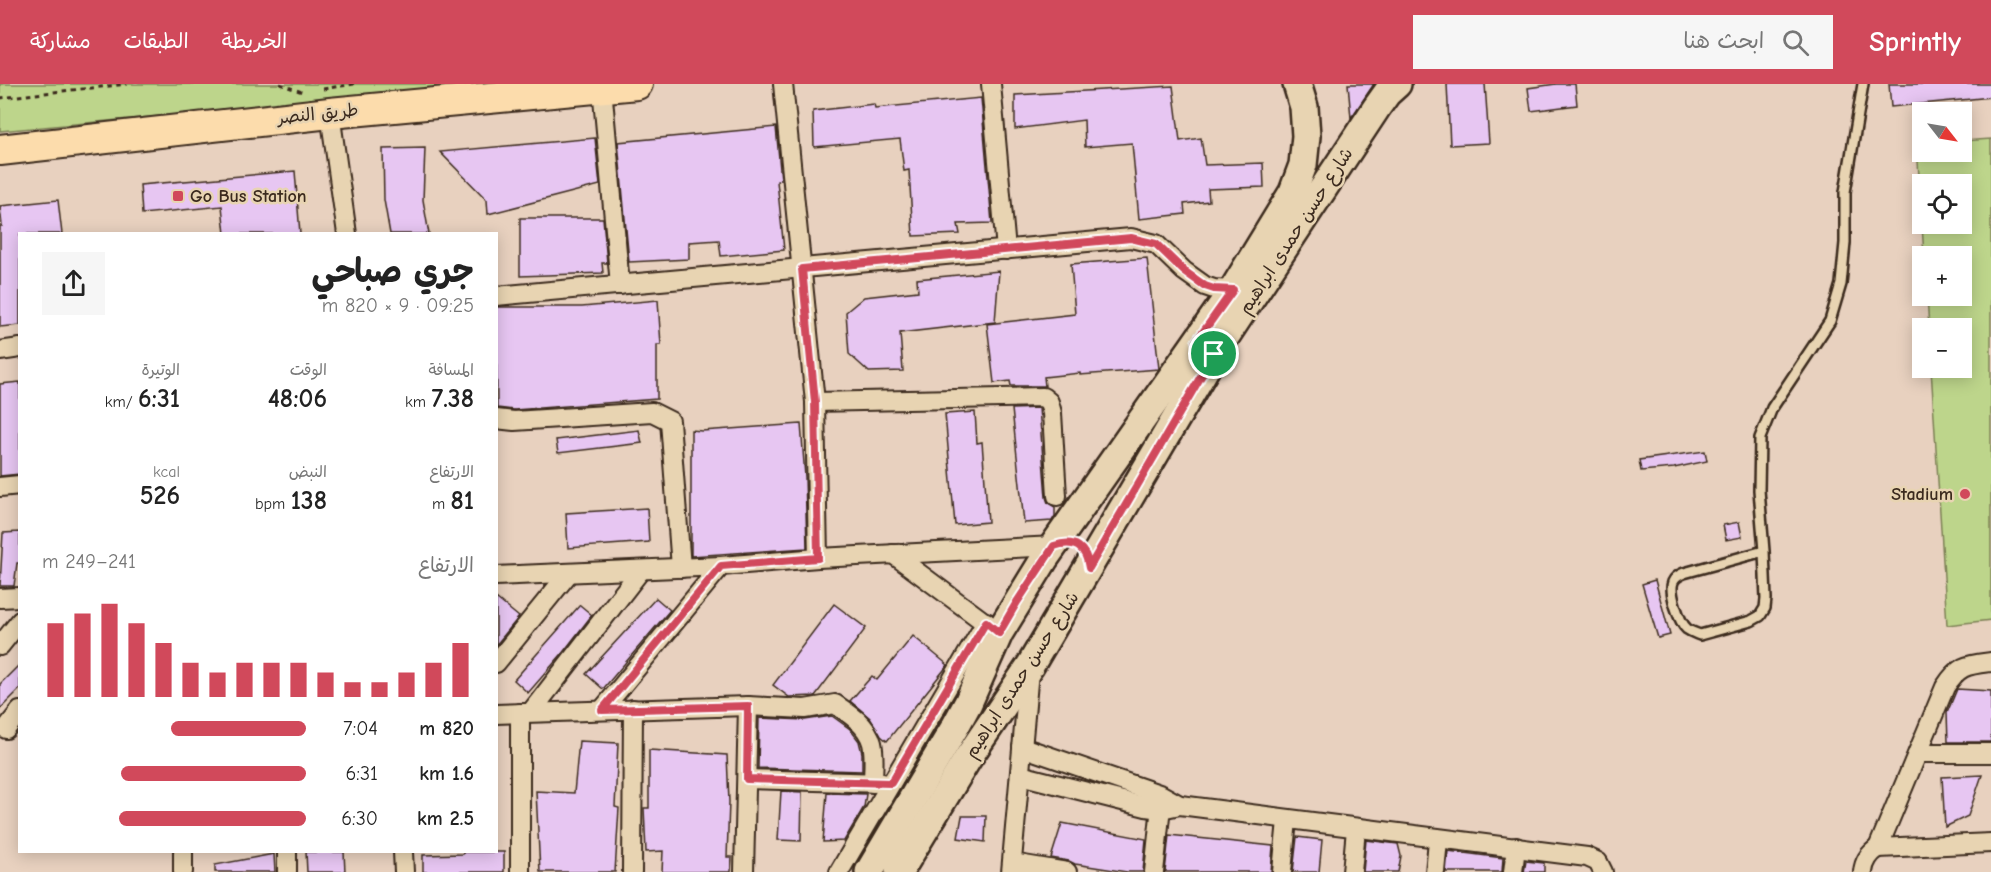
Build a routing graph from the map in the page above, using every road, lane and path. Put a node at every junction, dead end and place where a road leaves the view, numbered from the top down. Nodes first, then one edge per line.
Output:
1 (127, 84) edge
2 (280, 84) edge
3 (354, 84) edge
4 (638, 84) edge
5 (783, 84) edge
6 (991, 84) edge
7 (1297, 84) edge
8 (1397, 84) edge
9 (1863, 84) edge
10 (602, 87) junction
11 (311, 90) dead end
12 (0, 98) edge
13 (326, 101) junction
14 (0, 150) edge
15 (347, 232) edge
16 (1006, 250) junction
17 (802, 269) junction
18 (620, 285) junction
19 (1233, 290) junction
20 (498, 296) edge
21 (18, 348) edge
22 (1205, 348) junction
23 (0, 351) edge
24 (815, 402) junction
25 (498, 419) edge
26 (18, 485) edge
27 (0, 487) edge
28 (1057, 496) dead end
29 (1054, 546) junction
30 (1764, 551) junction
31 (893, 554) junction
32 (818, 558) junction
33 (721, 566) junction
34 (681, 568) junction
35 (1089, 568) junction
36 (641, 570) junction
37 (569, 573) junction
38 (498, 576) edge
39 (18, 597) edge
40 (0, 598) edge
41 (18, 624) edge
42 (992, 628) junction
43 (0, 646) edge
44 (498, 661) edge
45 (1991, 662) edge
46 (1030, 666) junction
47 (748, 706) junction
48 (633, 709) junction
49 (602, 710) junction
50 (526, 713) junction
51 (18, 714) edge
52 (498, 714) edge
53 (8, 729) edge
54 (1022, 747) junction
55 (1918, 753) junction
56 (1991, 753) edge
57 (1020, 775) junction
58 (747, 779) junction
59 (882, 783) junction
60 (1162, 802) junction
61 (1287, 820) junction
62 (1356, 829) junction
63 (1438, 840) junction
64 (1991, 843) edge
65 (1516, 847) junction
66 (1878, 848) junction
67 (183, 853) edge
68 (287, 853) edge
69 (403, 853) edge
70 (1012, 867) edge
71 (183, 872) edge
72 (287, 872) edge
73 (404, 872) edge
74 (520, 872) edge
75 (632, 872) edge
76 (744, 872) edge
77 (839, 872) edge
78 (869, 872) edge
79 (899, 872) edge
80 (1068, 872) edge
81 (1154, 872) edge
82 (1282, 872) edge
83 (1352, 872) edge
84 (1435, 872) edge
85 (1513, 872) edge
86 (1603, 872) edge
87 (1863, 872) edge

1 - 12 path
2 - 11 path
3 - 13 path
4 - 10 main road, طريق النصر
5 - 17 street
6 - 16 street
7 - 19 main road, شارع حسن حمدى ابراهيم
8 - 22 main road, شارع حسن حمدى ابراهيم
9 - 30 lane
10 - 13 main road, طريق النصر
10 - 18 street
13 - 14 main road, طريق النصر
13 - 15 street
16 - 17 street
16 - 19 street
17 - 18 street
17 - 24 street
18 - 20 street
19 - 22 main road, شارع حسن حمدى ابراهيم
21 - 23 street
22 - 29 main road, شارع حسن حمدى ابراهيم
22 - 35 main road, شارع حسن حمدى ابراهيم
24 - 28 street
24 - 32 street
25 - 34 street
26 - 27 street
29 - 31 street
29 - 35 main road
29 - 42 main road, شارع حسن حمدى ابراهيم
30 - 30 lane
31 - 32 street
31 - 42 street
32 - 33 street
33 - 34 street
33 - 49 street
34 - 36 street
35 - 46 main road, شارع حسن حمدى ابراهيم
36 - 37 street
36 - 50 street
37 - 38 street
37 - 44 street
39 - 40 street
41 - 43 street
42 - 59 street
42 - 78 main road, شارع حسن حمدى ابراهيم
45 - 55 street
46 - 54 street
46 - 79 main road, شارع حسن حمدى ابراهيم
47 - 48 street
47 - 58 street
47 - 59 street
48 - 49 street
48 - 75 street
49 - 50 street
50 - 52 street
50 - 74 street
51 - 53 street
54 - 57 street
54 - 60 street
55 - 56 street
55 - 66 street
57 - 60 street
57 - 70 street
58 - 59 street
58 - 76 street
59 - 77 street
60 - 61 street
60 - 81 street
61 - 62 street
61 - 82 street
62 - 63 street
62 - 83 street
63 - 65 street
63 - 84 street
64 - 66 street
65 - 85 street
65 - 86 street
66 - 87 street
67 - 71 street
68 - 72 street
69 - 73 street
70 - 80 street

